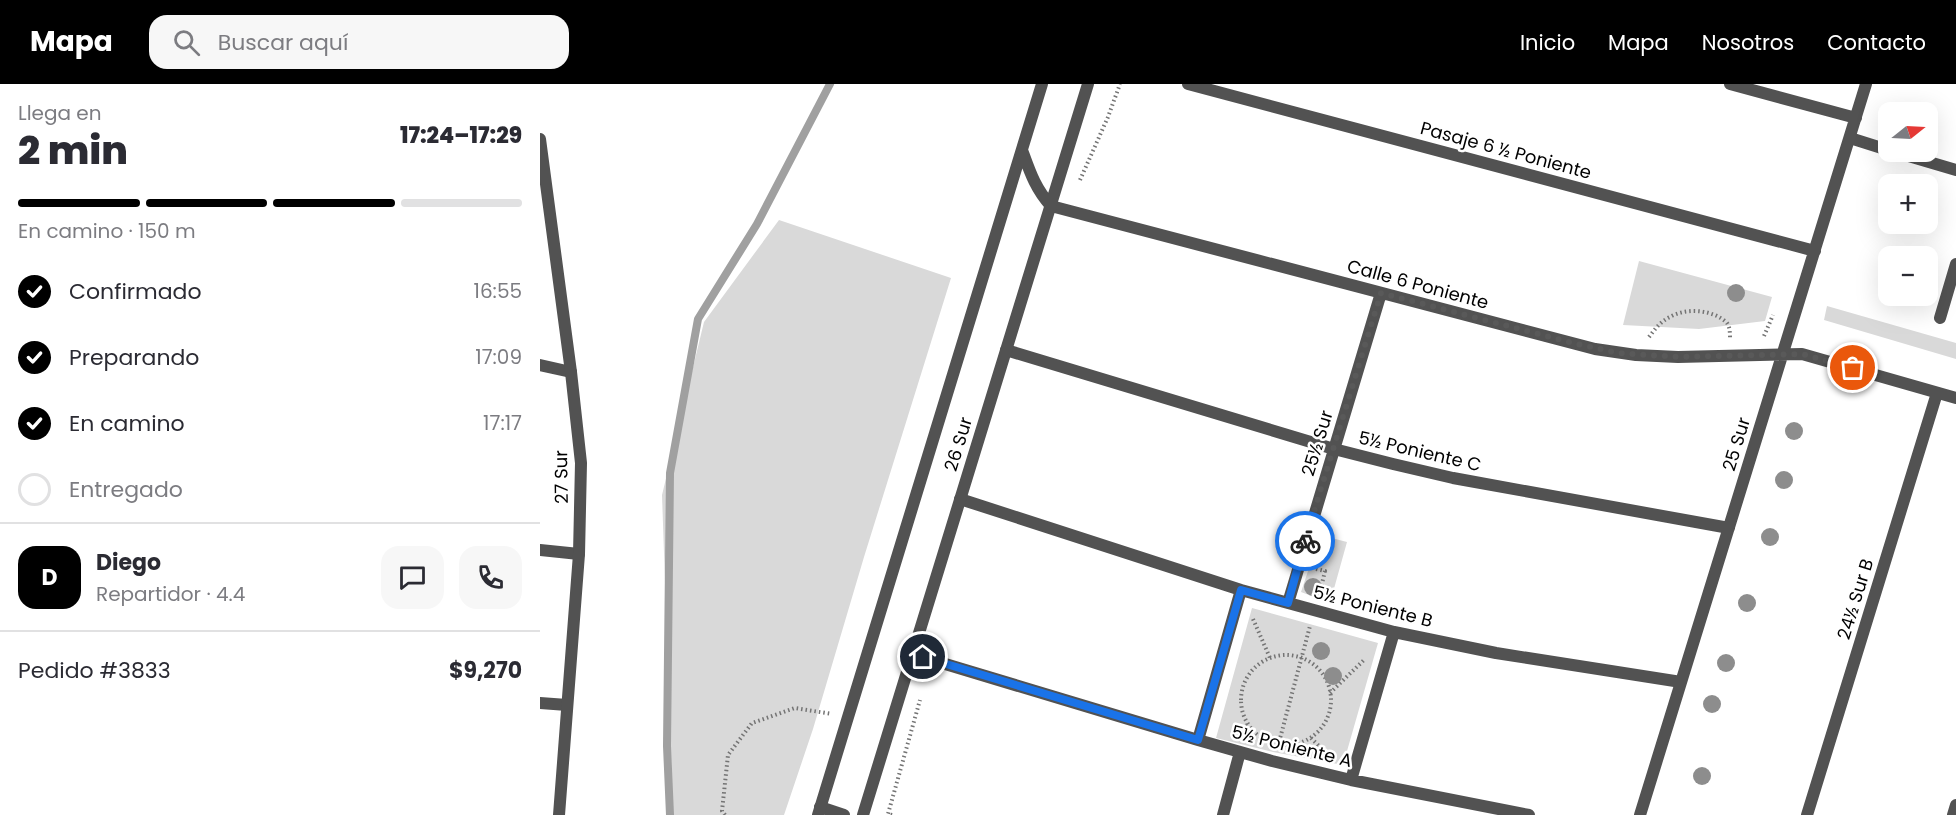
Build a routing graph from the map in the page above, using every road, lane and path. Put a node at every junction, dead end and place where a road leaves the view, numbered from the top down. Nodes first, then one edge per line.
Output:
1 (1042, 84) edge
2 (1088, 84) edge
3 (1120, 84) edge
4 (1188, 84) edge
5 (1730, 84) edge
6 (1866, 84) edge
7 (1856, 118) junction
8 (1850, 138) junction
9 (540, 139) edge
10 (1878, 147) edge
11 (1022, 150) junction
12 (1929, 162) edge
13 (1956, 170) edge
14 (1079, 182) dead end
15 (1051, 206) junction
16 (544, 207) edge
17 (1815, 252) junction
18 (1956, 264) edge
19 (1381, 293) junction
20 (1775, 310) dead end
21 (1940, 318) dead end
22 (1638, 336) dead end
23 (1649, 337) junction
24 (1660, 337) dead end
25 (1718, 339) dead end
26 (1730, 339) junction
27 (1741, 340) dead end
28 (1762, 340) dead end
29 (1006, 350) junction
30 (1783, 353) junction
31 (540, 365) edge
32 (571, 372) junction
33 (1937, 393) junction
34 (1956, 398) edge
35 (1334, 449) junction
36 (960, 500) junction
37 (1729, 528) junction
38 (540, 550) edge
39 (579, 554) junction
40 (1298, 563) junction
41 (1241, 590) junction
42 (1288, 603) junction
43 (1315, 610) junction
44 (1394, 632) junction
45 (912, 654) junction
46 (1370, 655) dead end
47 (1270, 658) junction
48 (1301, 658) junction
49 (1681, 682) junction
50 (1330, 693) junction
51 (540, 703) edge
52 (567, 705) junction
53 (836, 715) dead end
54 (1198, 740) junction
55 (1278, 745) junction
56 (1240, 752) junction
57 (1272, 760) junction
58 (1351, 780) junction
59 (1956, 805) edge
60 (819, 811) edge
61 (559, 815) edge
62 (725, 815) edge
63 (844, 815) edge
64 (863, 815) edge
65 (1223, 815) edge
66 (1529, 815) edge
67 (1640, 815) edge
68 (1807, 815) edge
69 (1953, 815) edge

1 - 11 street, 26 Sur
2 - 15 street, 26 Sur
3 - 14 path
4 - 17 street, Pasaje 6 ½ Poniente
5 - 7 street
6 - 7 street, 25 Sur
7 - 8 street, 25 Sur
8 - 10 street
8 - 17 street, 25 Sur
9 - 16 street, 27 Sur
11 - 15 street
11 - 60 street, 26 Sur
12 - 13 street
15 - 19 street, Calle 6 Poniente
15 - 29 street, 26 Sur
16 - 32 street, 27 Sur
17 - 30 street, 25 Sur
18 - 21 street
19 - 30 street, Calle 6 Poniente
19 - 35 street, 25½ Sur
20 - 28 path
22 - 23 path
23 - 24 path
23 - 26 path
25 - 26 path
26 - 27 path
29 - 35 street, 5½ Poniente C
29 - 36 street, 26 Sur
30 - 33 street, Calle 6 Poniente
30 - 37 street, 25 Sur
31 - 32 street
32 - 39 street, 27 Sur
33 - 34 street, Calle 6 Poniente
33 - 68 street, 24½ Sur B
35 - 37 street, 5½ Poniente C
35 - 40 street, 25½ Sur
36 - 41 street, 5½ Poniente B
36 - 45 street, 26 Sur
37 - 49 street, 25 Sur
38 - 39 street
39 - 52 street, 27 Sur
40 - 42 street, 25½ Sur
40 - 43 path
41 - 42 street, 5½ Poniente B
41 - 47 path
41 - 54 street
42 - 43 street, 5½ Poniente B
43 - 44 street, 5½ Poniente B
43 - 48 path
44 - 49 street, 5½ Poniente B
44 - 58 street
45 - 54 street, 5½ Poniente A
45 - 64 street, 26 Sur
46 - 50 path
47 - 48 path
47 - 55 path
48 - 50 path
48 - 55 path
49 - 67 street, 25 Sur
50 - 55 path
51 - 52 street
52 - 61 street, 27 Sur
53 - 62 path
54 - 56 street, 5½ Poniente A
55 - 57 path
56 - 57 street, 5½ Poniente A
56 - 65 street
57 - 58 street, 5½ Poniente A
58 - 66 street, 5½ Poniente A
59 - 69 street
60 - 63 street

